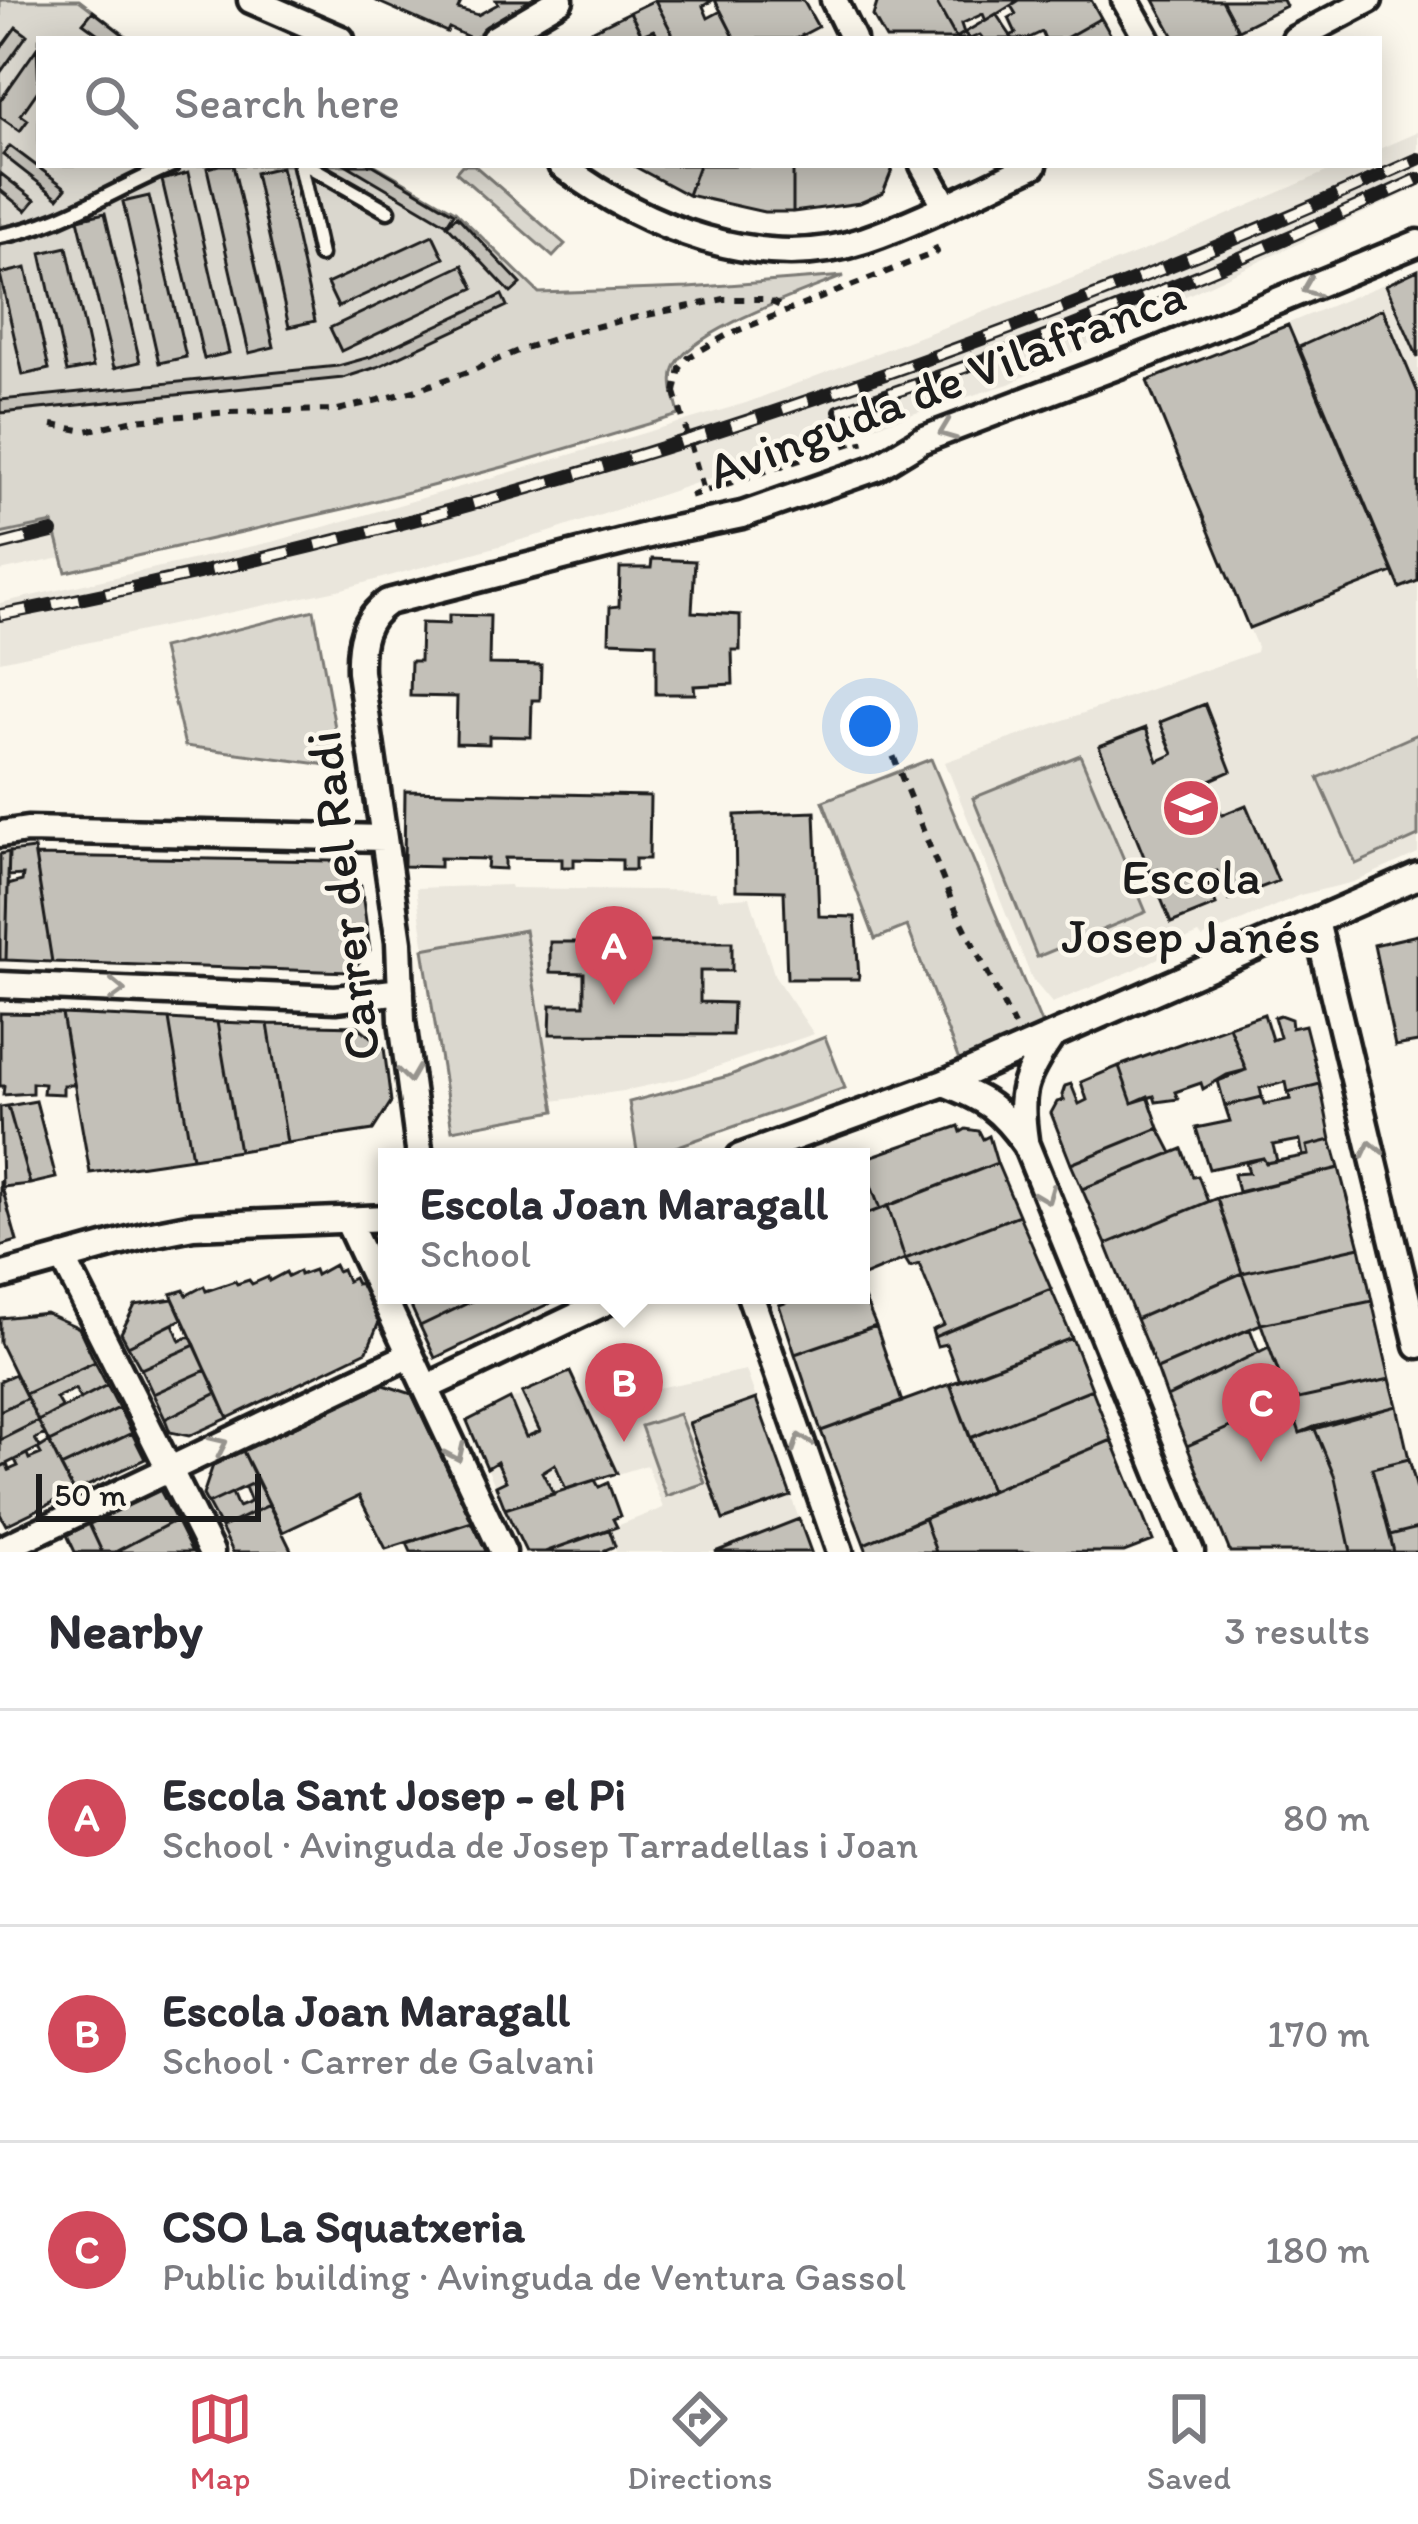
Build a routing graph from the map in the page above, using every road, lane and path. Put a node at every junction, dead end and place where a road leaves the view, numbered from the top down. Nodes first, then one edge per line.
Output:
1 (251, 0) edge
2 (560, 0) edge
3 (834, 0) edge
4 (1125, 0) edge
5 (1369, 0) edge
6 (334, 36) edge
7 (499, 36) edge
8 (852, 36) edge
9 (1145, 36) edge
10 (1301, 36) edge
11 (165, 168) edge
12 (305, 168) edge
13 (309, 168) edge
14 (565, 168) edge
15 (925, 168) edge
16 (1027, 168) edge
17 (946, 205) junction
18 (388, 211) dead end
19 (0, 236) edge
20 (932, 239) dead end
21 (1418, 243) edge
22 (320, 255) dead end
23 (788, 309) junction
24 (52, 425) dead end
25 (704, 491) dead end
26 (366, 626) joint
27 (880, 723) dead end
28 (0, 834) edge
29 (384, 838) junction
30 (1418, 876) edge
31 (1316, 921) junction
32 (0, 985) edge
33 (400, 991) junction
34 (1014, 1026) dead end
35 (1051, 1037) junction
36 (944, 1083) junction
37 (1026, 1144) junction
38 (419, 1148) edge
39 (765, 1148) edge
40 (378, 1218) edge
41 (346, 1220) junction
42 (63, 1258) junction
43 (0, 1276) edge
44 (378, 1288) edge
45 (386, 1304) edge
46 (603, 1304) edge
47 (753, 1304) edge
48 (1418, 1345) edge
49 (410, 1355) junction
50 (436, 1383) dead end
51 (170, 1469) junction
52 (0, 1550) edge
53 (212, 1552) edge
54 (503, 1552) edge
55 (840, 1552) edge
56 (1192, 1552) edge

1 - 6 street
2 - 7 street
3 - 8 street
4 - 9 street
5 - 10 street
11 - 19 lane
12 - 22 lane
13 - 18 lane
14 - 17 street
15 - 17 street
16 - 17 street
20 - 23 path
21 -> 26 street, Avinguda de Vilafranca
23 - 24 path
23 - 25 path, bridge
26 - 29 street, Carrer del Radi
27 - 34 path
28 - 29 street
29 - 33 street, Carrer del Radi
30 - 31 street
31 - 35 street
48 -> 31 street
32 -> 33 street
33 -> 38 street, Carrer del Radi
35 - 36 street
35 - 37 street
36 - 37 street
36 - 39 street
37 -> 56 street
40 - 41 street
41 - 42 street
41 - 44 street
42 - 43 street
42 - 51 street
45 - 49 street
46 - 50 street
55 -> 47 street
51 -> 49 street
49 -> 54 street
51 - 52 street
51 - 53 street

